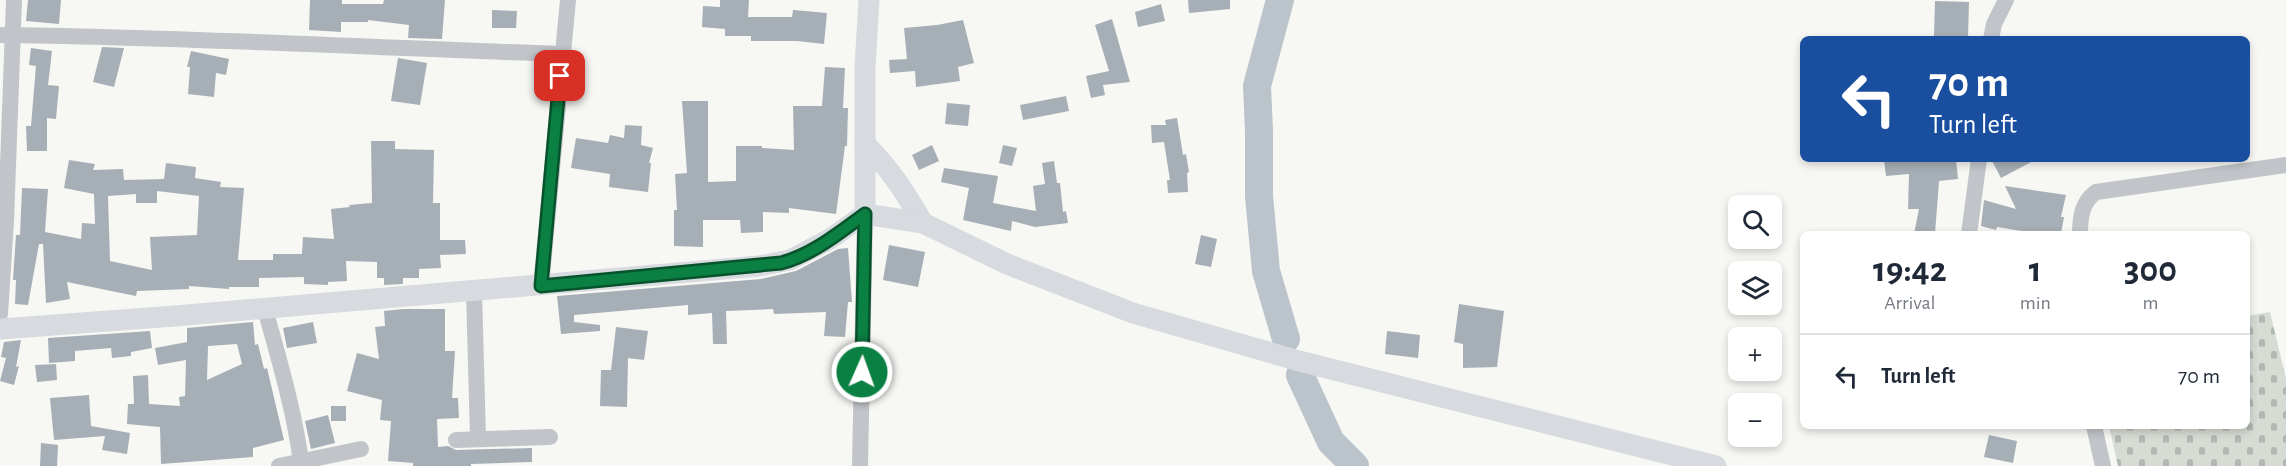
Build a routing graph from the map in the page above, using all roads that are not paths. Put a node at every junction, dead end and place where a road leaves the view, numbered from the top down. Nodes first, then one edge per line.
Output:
1 (14, 0) edge
2 (568, 0) edge
3 (869, 0) edge
4 (2006, 0) edge
5 (6, 35) edge
6 (1992, 36) edge
7 (562, 54) junction
8 (865, 144) junction
9 (1979, 162) edge
10 (2286, 165) edge
11 (865, 214) junction
12 (923, 223) junction
13 (1969, 231) edge
14 (2080, 231) edge
15 (541, 286) junction
16 (474, 291) junction
17 (265, 309) junction
18 (0, 314) edge
19 (0, 328) edge
20 (2095, 429) edge
21 (550, 437) dead end
22 (478, 438) junction
23 (456, 440) dead end
24 (361, 449) dead end
25 (301, 462) junction
26 (279, 466) edge
27 (860, 466) edge
28 (1716, 466) edge
29 (2103, 466) edge

1 - 5 street
2 - 7 street
3 - 8 main road
4 - 6 street
5 - 7 street
5 - 18 street
7 - 15 street
8 - 11 main road
8 - 12 main road
9 - 13 street
10 - 14 street
11 - 12 main road
11 - 15 main road
11 - 27 street
12 - 28 main road
15 - 16 main road
16 - 17 main road
16 - 22 street
17 - 19 main road
17 - 25 street
20 - 29 street
21 - 22 street
22 - 23 street
24 - 25 street
25 - 26 street

